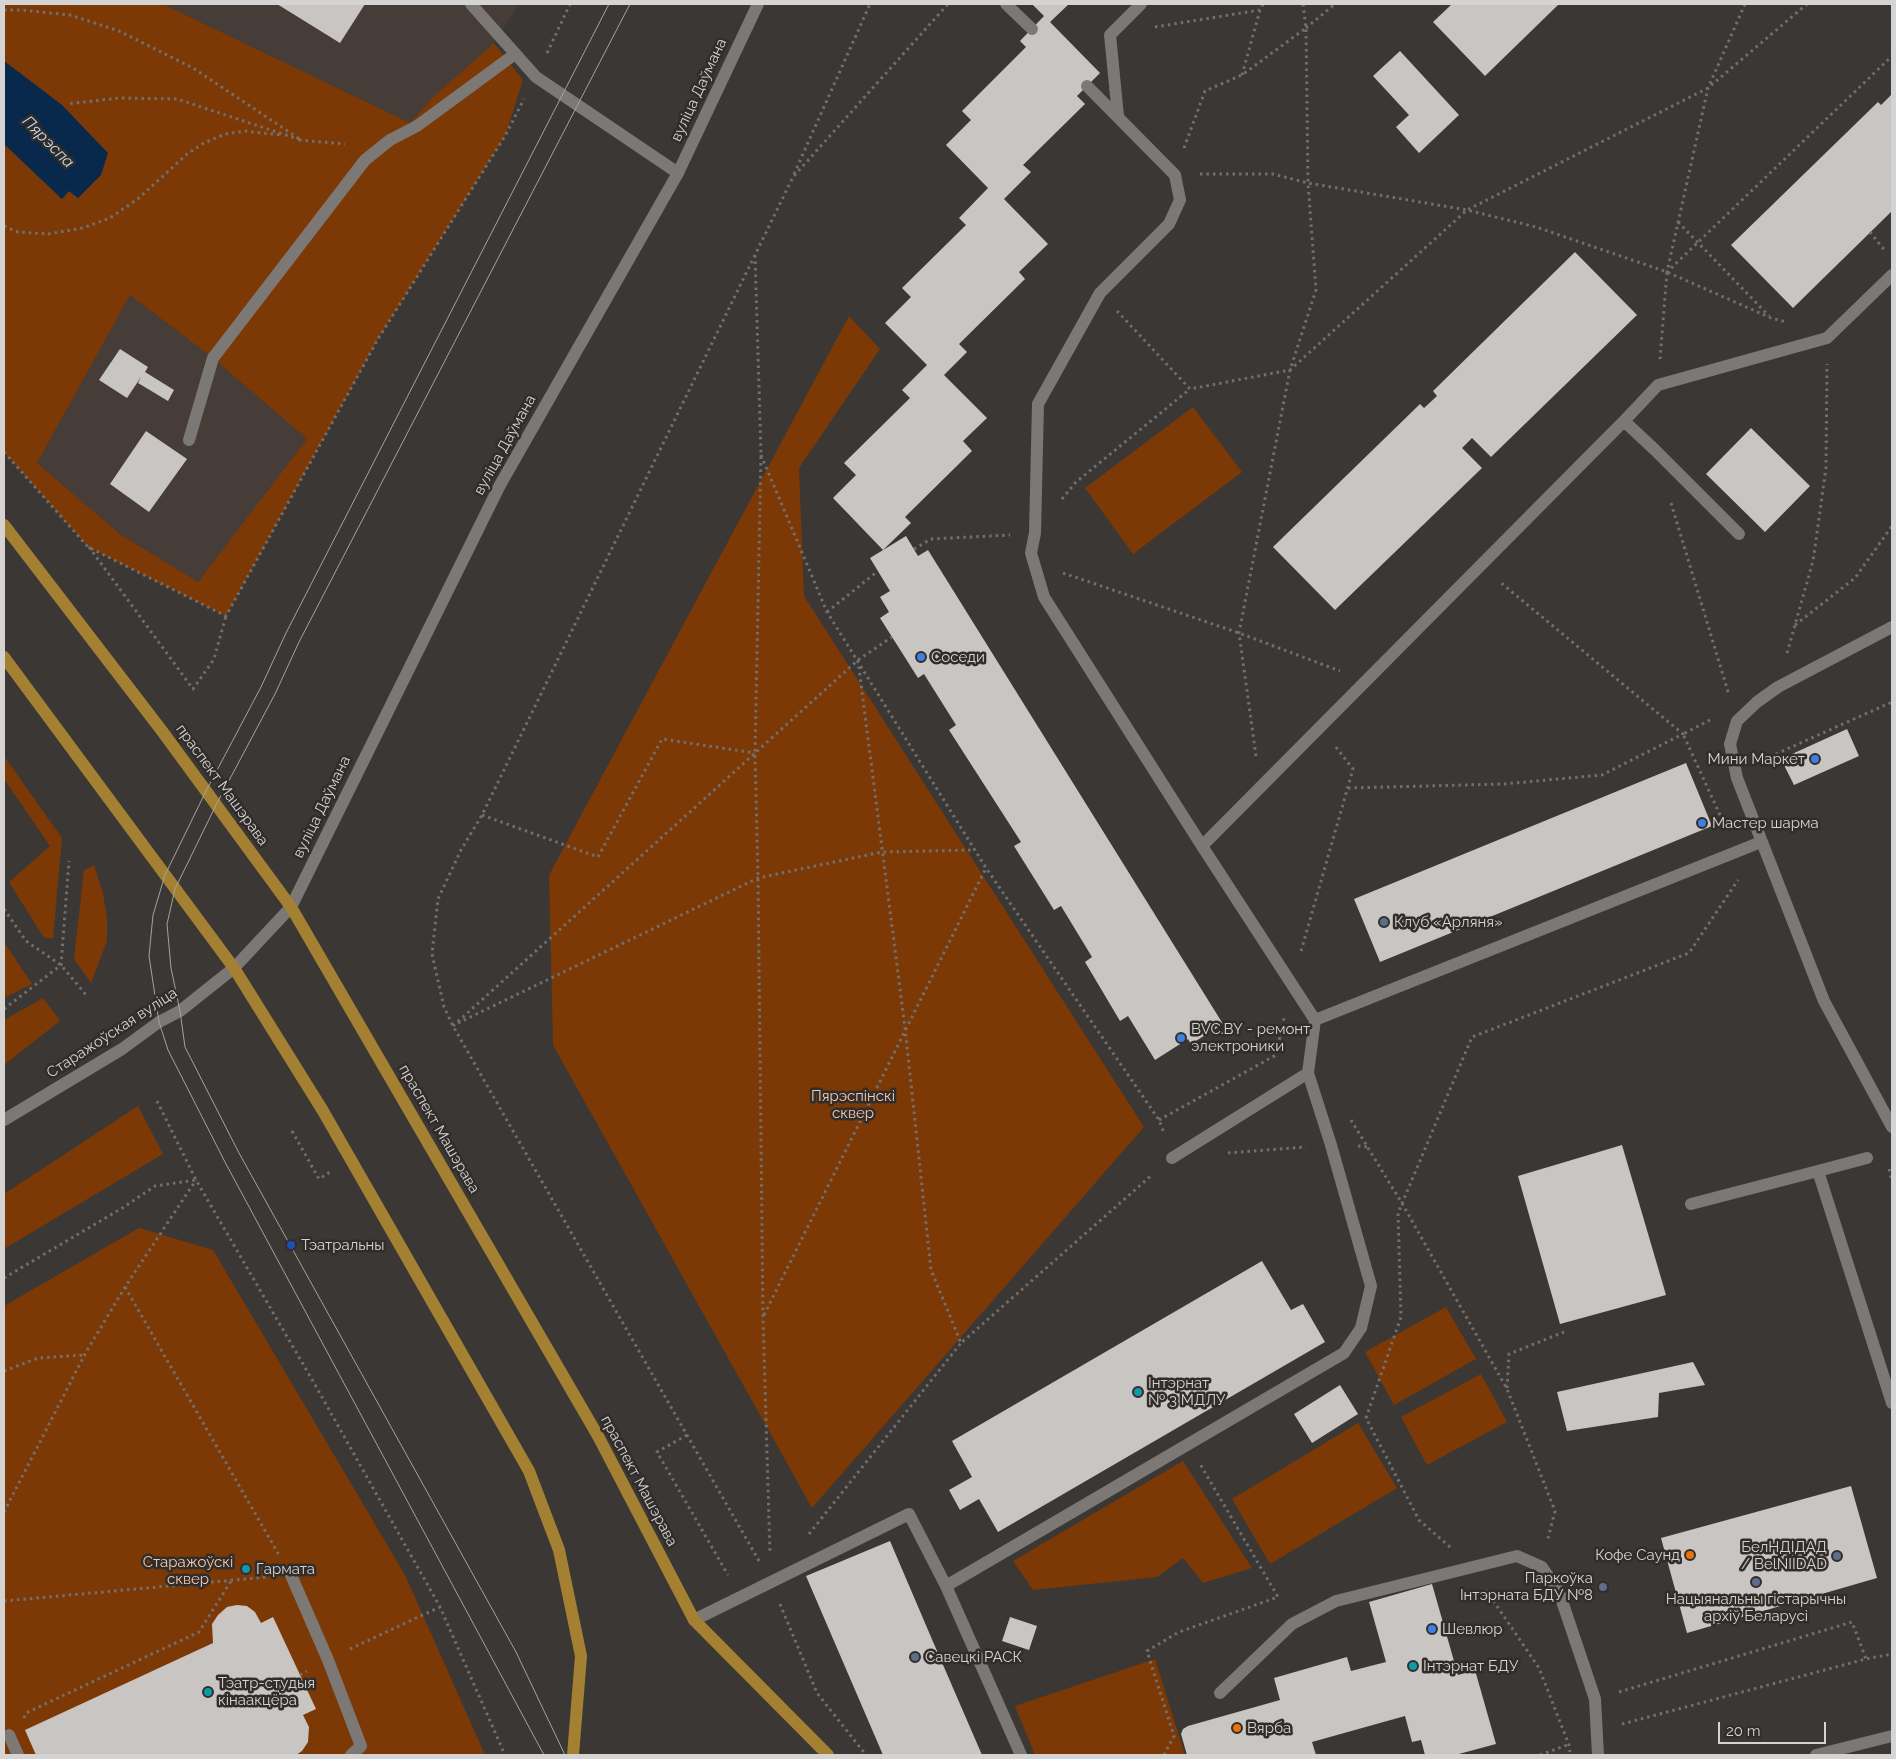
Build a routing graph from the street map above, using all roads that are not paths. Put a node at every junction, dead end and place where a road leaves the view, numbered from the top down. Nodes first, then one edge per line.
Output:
1 (472, 4) edge
2 (758, 4) edge
3 (1006, 4) edge
4 (1141, 4) edge
5 (1032, 29) dead end
6 (515, 54) junction
7 (1087, 86) dead end
8 (1118, 116) junction
9 (678, 174) junction
10 (1892, 275) edge
11 (1624, 421) junction
12 (189, 440) dead end
13 (4, 525) edge
14 (1739, 534) dead end
15 (1892, 627) edge
16 (4, 657) edge
17 (1761, 842) junction
18 (1202, 846) junction
19 (292, 907) junction
20 (234, 968) junction
21 (1315, 1020) junction
22 (1308, 1073) junction
23 (4, 1120) edge
24 (1892, 1127) edge
25 (1172, 1158) road end
26 (1867, 1158) dead end
27 (1818, 1171) junction
28 (1690, 1204) dead end
29 (1892, 1403) edge
30 (291, 1575) road end
31 (946, 1586) junction
32 (694, 1620) junction
33 (1220, 1693) dead end
34 (9, 1735) road end
35 (1892, 1736) edge
36 (18, 1755) edge
37 (351, 1755) edge
38 (573, 1755) edge
39 (828, 1755) edge
40 (1021, 1755) edge
41 (1598, 1755) edge
42 (1816, 1755) edge

1 - 6 main road
2 - 9 main road, вуліца Даўмана
3 - 5 main road
4 - 8 main road
6 - 9 main road
6 - 12 main road
7 - 8 main road
8 - 18 main road
9 - 19 main road, вуліца Даўмана
10 - 11 main road
11 - 14 main road
11 - 18 main road
13 - 19 main road, праспект Машэрава
15 - 17 main road
16 - 20 main road
17 - 21 main road
17 - 24 main road
18 - 21 main road
19 - 20 main road, вуліца Даўмана
19 - 32 main road, праспект Машэрава
20 - 23 main road, Старажоўская вуліца
20 - 38 main road
21 - 22 main road
22 - 25 main road
22 - 31 main road
26 - 27 main road
27 - 28 main road
27 - 29 main road
30 - 37 main road
31 - 32 main road
31 - 40 main road
32 - 39 main road, праспект Машэрава
33 - 41 main road
34 - 36 main road
35 - 42 main road

